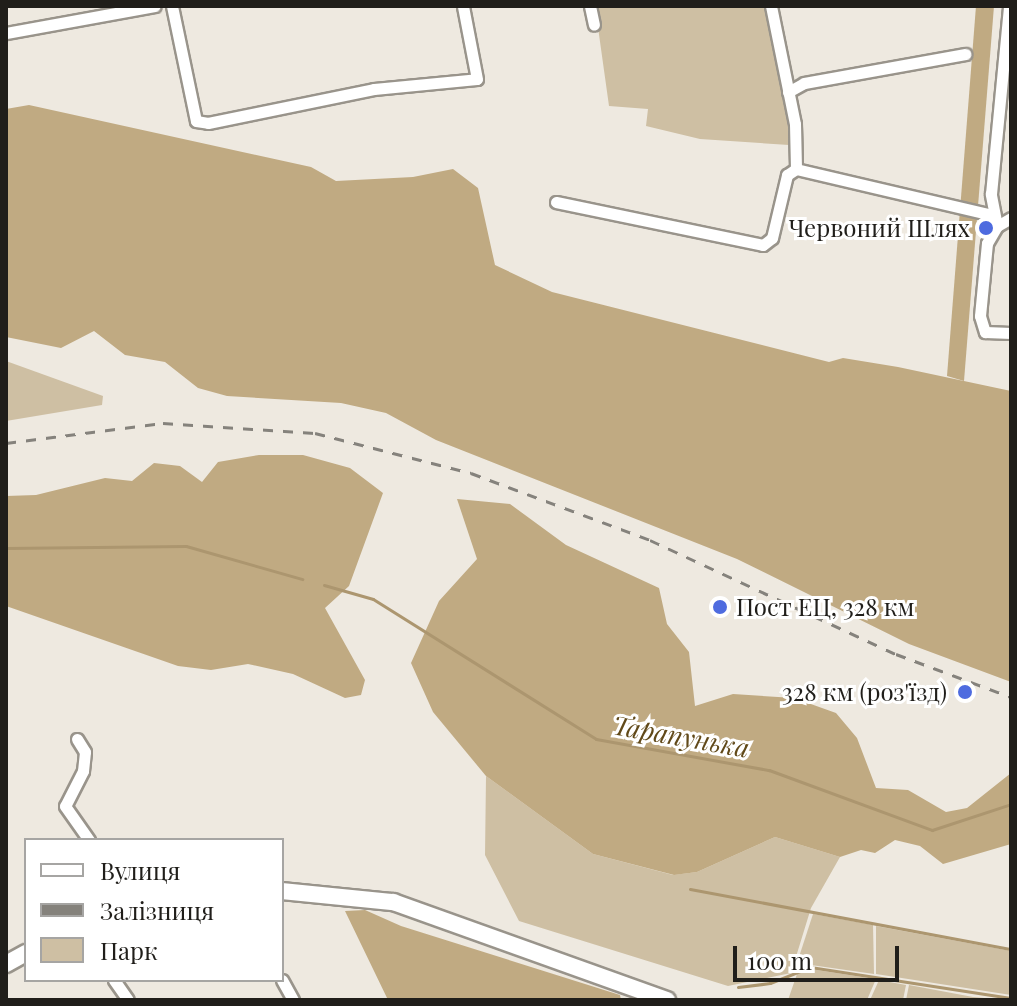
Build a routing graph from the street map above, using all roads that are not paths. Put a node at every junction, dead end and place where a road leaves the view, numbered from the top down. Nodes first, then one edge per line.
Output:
1 (155, 6) edge
2 (172, 6) edge
3 (463, 6) edge
4 (590, 6) edge
5 (771, 6) edge
6 (1009, 6) edge
7 (594, 25) dead end
8 (6, 33) edge
9 (965, 54) dead end
10 (788, 92) junction
11 (792, 172) junction
12 (556, 202) dead end
13 (1011, 218) edge
14 (995, 221) junction
15 (1011, 333) edge
16 (77, 739) dead end
17 (88, 838) edge
18 (284, 891) edge
19 (24, 954) edge
20 (6, 964) edge
21 (115, 982) edge
22 (283, 982) edge
23 (128, 1000) edge
24 (293, 1000) edge
25 (667, 1000) edge

1 - 8 street
2 - 3 street
4 - 7 street
5 - 10 street
6 - 14 street
9 - 10 street
10 - 11 street
11 - 12 street
11 - 14 street
13 - 14 street
14 - 15 street
16 - 17 street
18 - 25 street
19 - 20 street
21 - 23 street
22 - 24 street

